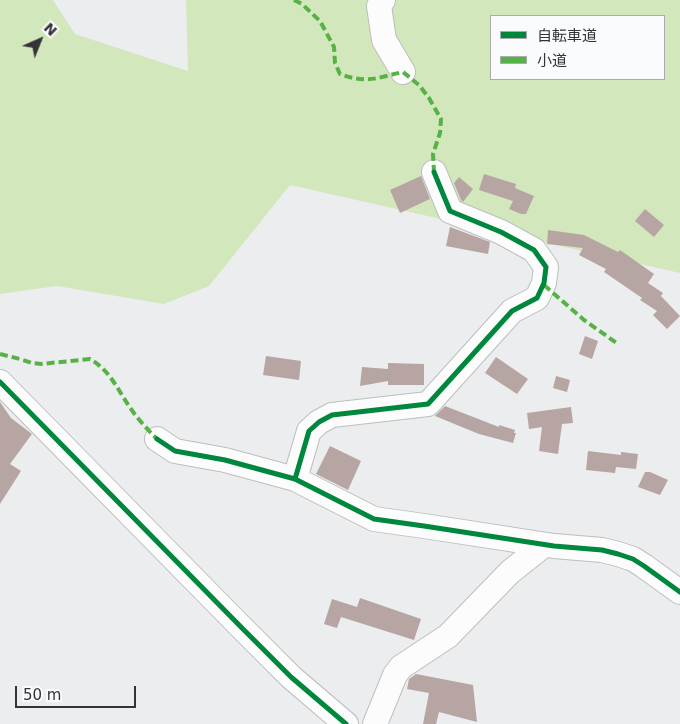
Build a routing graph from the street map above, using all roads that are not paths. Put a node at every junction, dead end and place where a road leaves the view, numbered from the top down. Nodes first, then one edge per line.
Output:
1 (383, 0) edge
2 (402, 72) dead end
3 (434, 172) dead end
4 (0, 382) edge
5 (157, 439) dead end
6 (295, 479) junction
7 (544, 544) junction
8 (680, 592) edge
9 (346, 724) edge
10 (375, 724) edge

1 - 2 street
3 - 6 street
4 - 9 street
5 - 6 street
6 - 7 street
7 - 8 street
7 - 10 street

